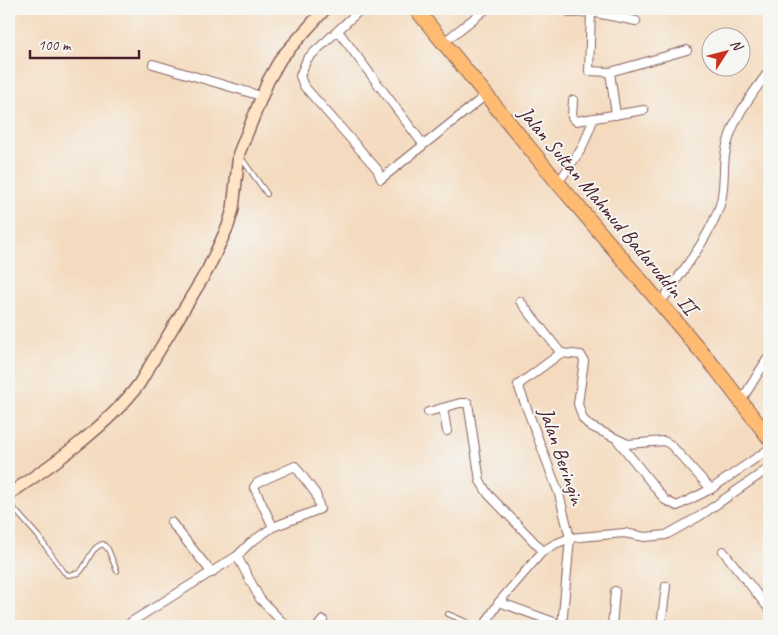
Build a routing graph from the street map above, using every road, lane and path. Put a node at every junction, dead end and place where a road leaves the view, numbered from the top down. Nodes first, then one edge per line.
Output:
1 (325, 9) edge
2 (361, 9) edge
3 (416, 9) edge
4 (486, 9) edge
5 (566, 9) edge
6 (591, 12) junction
7 (636, 21) dead end
8 (338, 31) junction
9 (444, 42) junction
10 (688, 50) dead end
11 (153, 64) dead end
12 (769, 71) edge
13 (610, 72) junction
14 (763, 79) junction
15 (769, 88) edge
16 (486, 95) junction
17 (261, 96) junction
18 (573, 100) dead end
19 (644, 110) dead end
20 (616, 115) junction
21 (594, 118) junction
22 (424, 144) junction
23 (239, 153) junction
24 (558, 183) junction
25 (268, 194) dead end
26 (520, 301) dead end
27 (660, 304) junction
28 (561, 353) junction
29 (769, 356) edge
30 (741, 401) junction
31 (443, 408) junction
32 (428, 412) dead end
33 (447, 431) dead end
34 (769, 438) edge
35 (618, 440) junction
36 (769, 449) edge
37 (769, 468) edge
38 (711, 489) junction
39 (9, 494) edge
40 (9, 503) edge
41 (171, 522) dead end
42 (273, 527) junction
43 (570, 538) junction
44 (544, 551) junction
45 (723, 551) dead end
46 (237, 556) junction
47 (117, 571) dead end
48 (212, 573) junction
49 (666, 586) dead end
50 (615, 591) dead end
51 (499, 602) junction
52 (769, 608) edge
53 (448, 614) dead end
54 (131, 622) dead end
55 (286, 626) edge
56 (476, 626) edge
57 (484, 626) edge
58 (562, 626) edge
59 (612, 626) edge
60 (661, 626) edge

1 - 17 street
2 - 8 street
3 - 9 highway, Jalan Sultan Mahmud Badaruddin II
4 - 9 street
5 - 6 street
6 - 7 street
6 - 13 street
8 - 22 street
8 - 22 street
9 - 16 highway, Jalan Sultan Mahmud Badaruddin II
10 - 13 street
11 - 17 street
12 - 14 street
13 - 20 street
14 - 15 lane
14 - 27 street
16 - 22 street
16 - 24 highway, Jalan Sultan Mahmud Badaruddin II
17 - 23 street
18 - 21 street
19 - 20 street
20 - 21 street
21 - 24 street
23 - 25 lane
23 - 39 street
24 - 27 highway, Jalan Sultan Mahmud Badaruddin II
26 - 28 street
27 - 30 highway, Jalan Sultan Mahmud Badaruddin II
28 - 35 street
28 - 43 street, Jalan Beringin
29 - 30 street
30 - 34 highway, Jalan Sultan Mahmud Badaruddin II
31 - 32 street
31 - 33 street
31 - 44 street
35 - 38 street
35 - 38 street
36 - 38 street
37 - 43 street
40 - 47 lane
41 - 48 street
42 - 42 street
42 - 46 street
43 - 44 street
43 - 58 street, Jalan Beringin
44 - 51 street
45 - 52 street
46 - 48 street
46 - 55 street
48 - 54 street
49 - 60 street
50 - 59 street
51 - 57 street
51 - 58 street
53 - 56 lane

